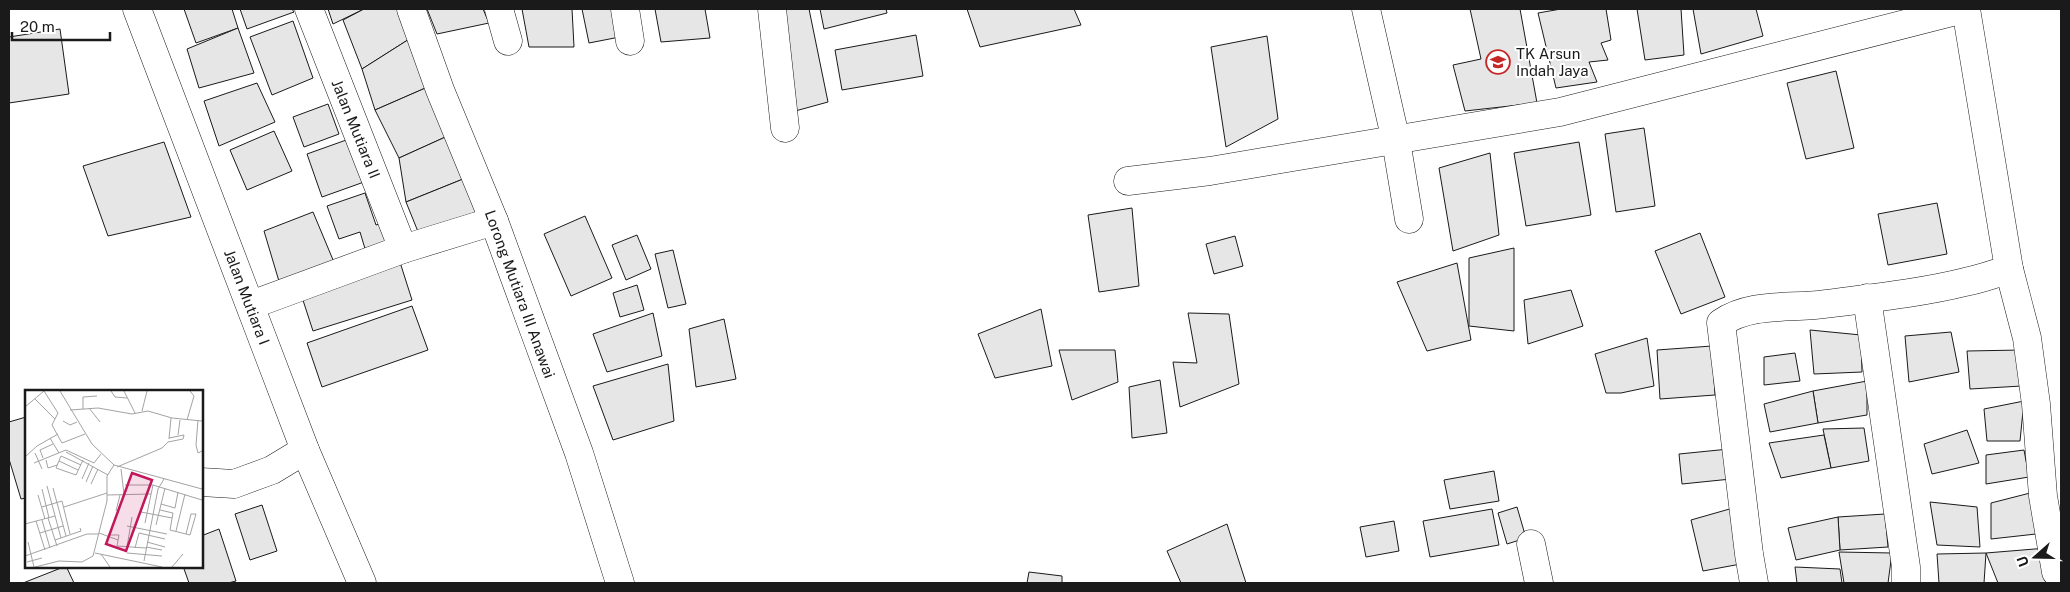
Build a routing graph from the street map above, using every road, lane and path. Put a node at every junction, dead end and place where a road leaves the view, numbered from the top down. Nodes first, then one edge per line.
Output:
1 (137, 9) edge
2 (309, 9) edge
3 (412, 9) edge
4 (499, 9) edge
5 (625, 9) edge
6 (772, 9) edge
7 (1366, 9) edge
8 (1965, 9) edge
9 (630, 40) dead end
10 (508, 41) dead end
11 (785, 128) dead end
12 (1396, 141) junction
13 (1128, 181) dead end
14 (1409, 219) dead end
15 (494, 221) junction
16 (403, 249) junction
17 (2009, 269) junction
18 (1867, 298) junction
19 (251, 305) junction
20 (305, 450) junction
21 (202, 482) edge
22 (1531, 544) dead end
23 (2056, 572) dead end
24 (362, 583) edge
25 (620, 583) edge
26 (1539, 583) edge
27 (1754, 583) edge
28 (1906, 583) edge

1 - 19 street, Jalan Mutiara I
2 - 16 street, Jalan Mutiara II
3 - 15 street, Lorong Mutiara III Anawai
4 - 10 street
5 - 9 street
6 - 11 street
7 - 12 street
8 - 12 street
8 - 17 street
12 - 13 street
12 - 14 street
15 - 16 street
15 - 25 street, Lorong Mutiara III Anawai
16 - 19 street
17 - 18 street
17 - 23 street
18 - 27 street
18 - 28 street
19 - 20 street, Jalan Mutiara I
20 - 21 street
20 - 24 street, Jalan Mutiara I
22 - 26 street

